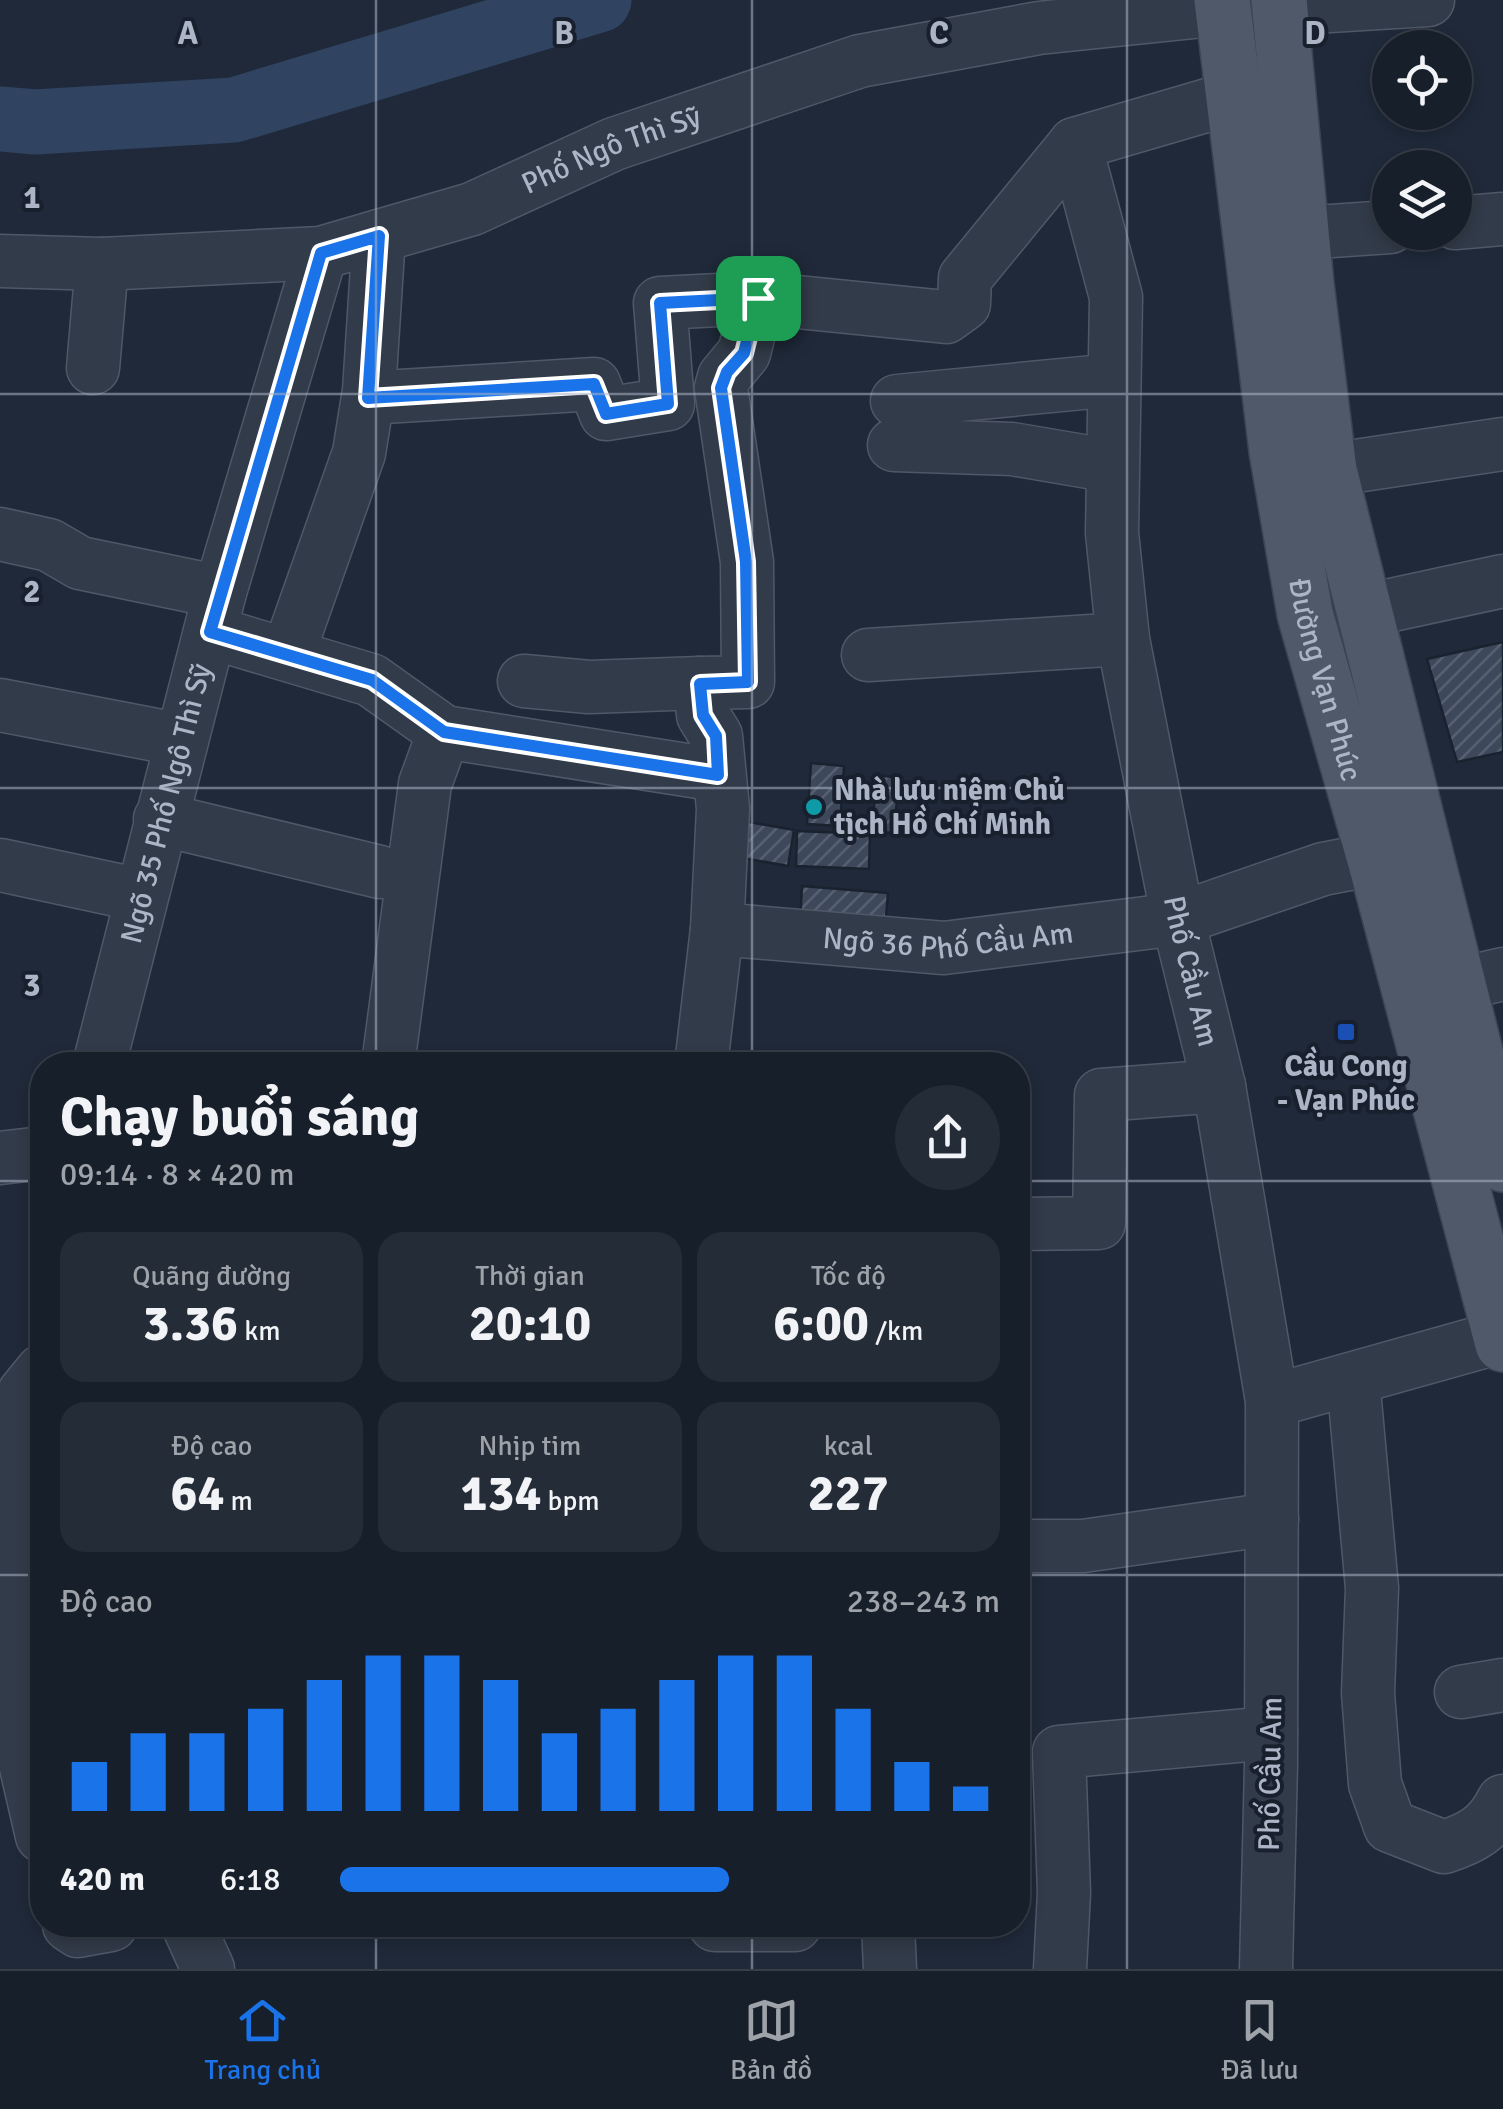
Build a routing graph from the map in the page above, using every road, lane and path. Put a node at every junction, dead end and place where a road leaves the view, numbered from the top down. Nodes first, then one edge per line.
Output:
1 (1428, 0) edge
2 (1222, 4) edge
3 (1279, 5) edge
4 (1232, 98) junction
5 (1076, 144) junction
6 (1503, 220) edge
7 (1472, 222) edge
8 (1372, 228) edge
9 (1302, 234) junction
10 (379, 236) junction
11 (321, 253) junction
12 (0, 262) edge
13 (102, 264) junction
14 (758, 298) junction
15 (1290, 347) junction
16 (92, 368) dead end
17 (1114, 380) junction
18 (368, 398) junction
19 (1503, 444) edge
20 (1112, 466) junction
21 (1330, 470) junction
22 (0, 534) edge
23 (1503, 581) edge
24 (1503, 602) edge
25 (215, 612) junction
26 (1366, 620) junction
27 (1123, 639) junction
28 (288, 654) junction
29 (868, 655) dead end
30 (524, 681) dead end
31 (700, 684) junction
32 (0, 705) edge
33 (444, 732) junction
34 (182, 740) junction
35 (718, 775) junction
36 (160, 819) junction
37 (1349, 864) junction
38 (0, 865) edge
39 (380, 872) dead end
40 (140, 895) junction
41 (1187, 916) junction
42 (717, 929) junction
43 (1480, 979) edge
44 (101, 1052) edge
45 (390, 1052) edge
46 (703, 1052) edge
47 (1218, 1086) junction
48 (30, 1154) edge
49 (0, 1158) edge
50 (1503, 1164) edge
51 (1030, 1224) edge
52 (1502, 1340) edge
53 (30, 1374) edge
54 (1353, 1378) junction
55 (0, 1381) edge
56 (30, 1386) edge
57 (1272, 1402) junction
58 (1272, 1519) junction
59 (1030, 1546) edge
60 (26, 1554) edge
61 (1271, 1734) junction
62 (13, 1773) edge
63 (1503, 1801) edge
64 (30, 1810) edge
65 (193, 1937) edge
66 (715, 1937) edge
67 (889, 1937) edge
68 (208, 1969) edge
69 (714, 1969) edge
70 (890, 1969) edge
71 (1060, 1969) edge
72 (1266, 1969) edge

1 - 3 street
2 - 4 main road, Đường Vạn Phúc
2 - 10 street, Phố Ngô Thì Sỹ
3 - 9 main road, Đường Vạn Phúc
4 - 5 street
4 - 15 main road, Đường Vạn Phúc
5 - 14 street
5 - 17 street, Phố Cầu Am
6 - 7 street
8 - 9 street
9 - 15 main road, Đường Vạn Phúc
10 - 11 street, Phố Ngô Thì Sỹ
10 - 18 street
11 - 13 street, Phố Ngô Thì Sỹ
11 - 25 street, Ngõ 35 Phố Ngô Thì Sỹ
12 - 13 street, Phố Ngô Thì Sỹ
13 - 16 street
14 - 18 street
14 - 31 street
15 - 21 main road, Đường Vạn Phúc
15 - 37 main road, Đường Vạn Phúc
17 - 20 street, Phố Cầu Am
17 - 20 street
18 - 28 street
19 - 21 street
20 - 27 street, Phố Cầu Am
21 - 26 main road, Đường Vạn Phúc
22 - 25 street
23 - 26 street
24 - 26 street
25 - 28 street
25 - 34 street, Ngõ 35 Phố Ngô Thì Sỹ
26 - 43 main road, Đường Vạn Phúc
27 - 29 street
27 - 41 street, Phố Cầu Am
28 - 33 street
30 - 31 street
31 - 35 street
32 - 34 street
33 - 35 street
33 - 45 street
34 - 36 street, Ngõ 35 Phố Ngô Thì Sỹ
35 - 42 street
36 - 39 street
36 - 40 street, Ngõ 35 Phố Ngô Thì Sỹ
37 - 41 street, Ngõ 36 Phố Cầu Am
37 - 52 main road, Đường Vạn Phúc
38 - 40 street
40 - 44 street, Ngõ 35 Phố Ngô Thì Sỹ
41 - 42 street, Ngõ 36 Phố Cầu Am
41 - 47 street, Phố Cầu Am
42 - 46 street
43 - 50 main road, Đường Vạn Phúc
47 - 51 street
47 - 57 street, Phố Cầu Am
48 - 49 street
52 - 54 street
53 - 55 street
54 - 57 street
54 - 63 street
56 - 60 street
57 - 58 street, Phố Cầu Am
58 - 59 street
58 - 61 street, Phố Cầu Am
60 - 62 street
61 - 71 street
61 - 72 street, Phố Cầu Am
62 - 64 street
65 - 68 street
66 - 69 street
67 - 70 street

